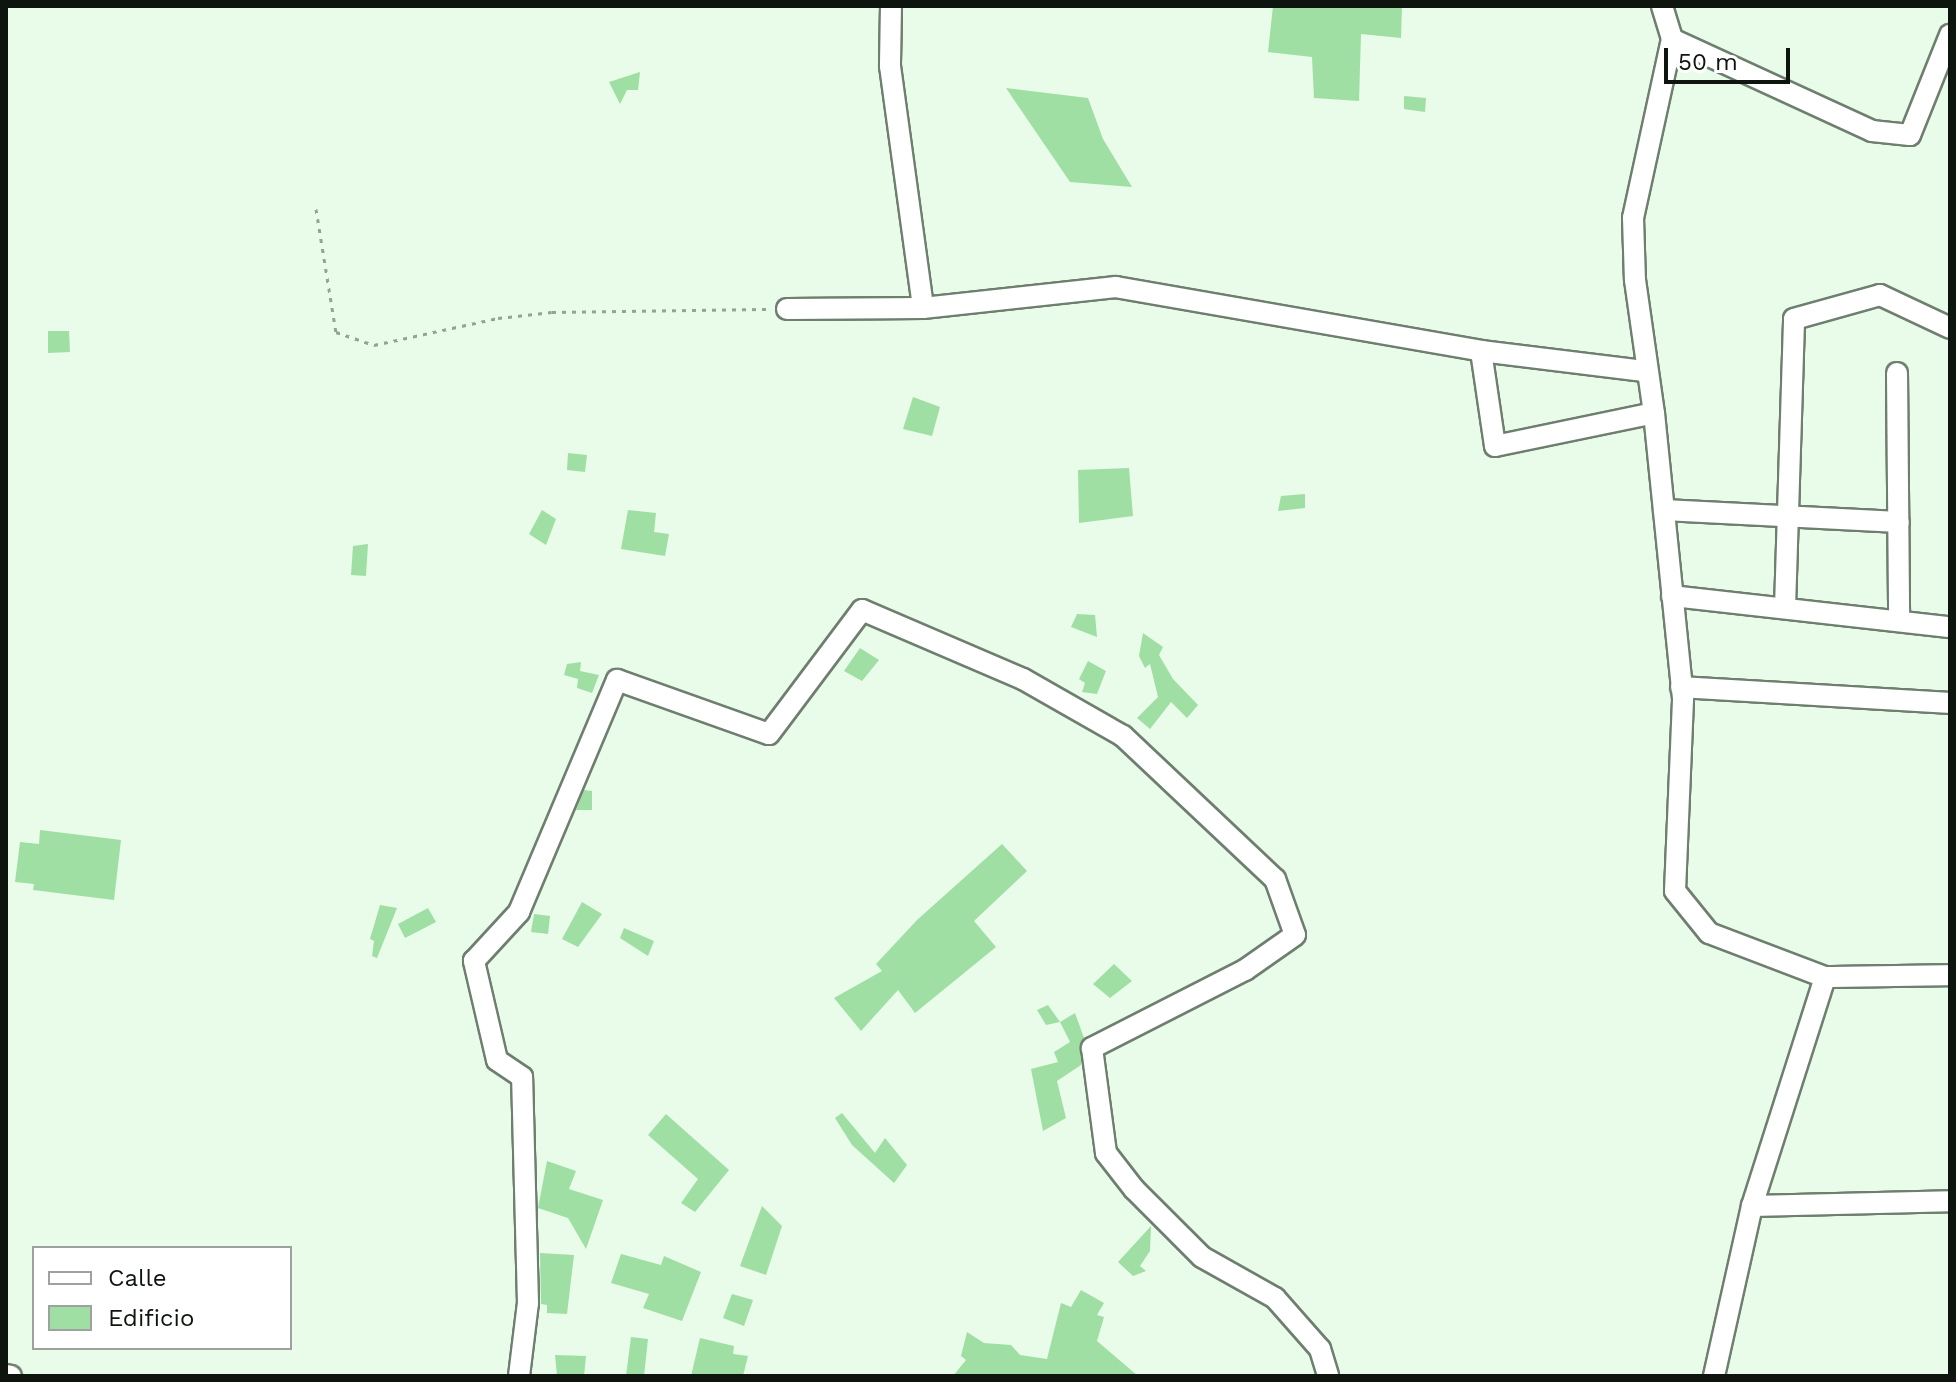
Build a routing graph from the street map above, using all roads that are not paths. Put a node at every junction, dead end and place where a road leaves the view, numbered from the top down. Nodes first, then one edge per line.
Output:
1 (891, 6) edge
2 (1671, 17) edge
3 (1950, 35) edge
4 (923, 308) junction
5 (787, 309) road end
6 (1950, 328) edge
7 (1481, 351) junction
8 (1644, 371) junction
9 (1897, 373) dead end
10 (1654, 413) junction
11 (1664, 510) junction
12 (1787, 515) junction
13 (1899, 522) junction
14 (1672, 596) junction
15 (1785, 608) junction
16 (1899, 621) junction
17 (1950, 627) edge
18 (1681, 687) junction
19 (1950, 703) edge
20 (1950, 975) edge
21 (1825, 977) junction
22 (1950, 1201) edge
23 (1752, 1206) junction
24 (519, 1376) edge
25 (1328, 1376) edge
26 (1714, 1376) edge

1 - 4 street
2 - 3 street
2 - 8 street
4 - 5 street
4 - 7 street
6 - 12 street
7 - 8 street
7 - 10 street
8 - 10 street
9 - 13 street
10 - 11 street
11 - 12 street
11 - 14 street
12 - 13 street
12 - 15 street
13 - 16 street
14 - 15 street
14 - 18 street
15 - 16 street
16 - 17 street
18 - 19 street
18 - 21 street
20 - 21 street
21 - 23 street
22 - 23 street
23 - 26 street
24 - 25 street

